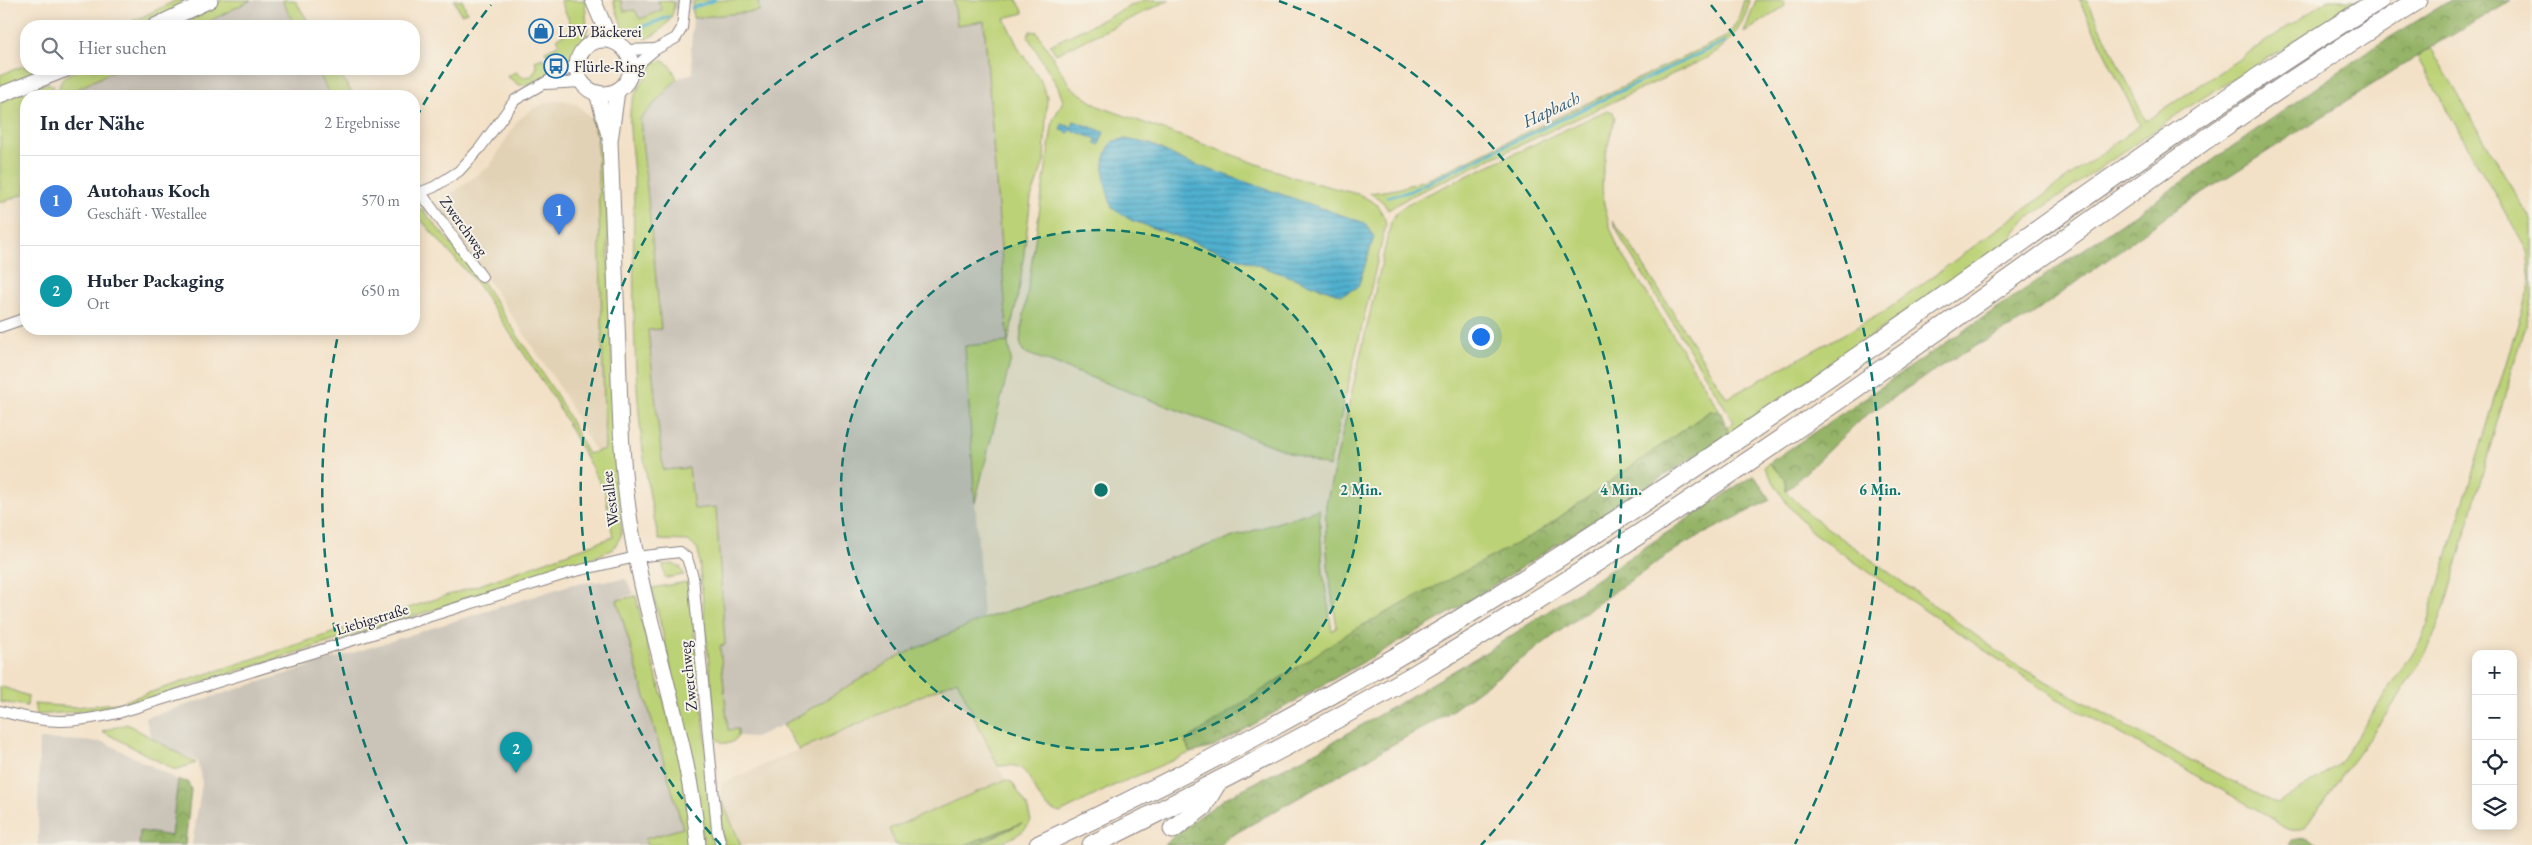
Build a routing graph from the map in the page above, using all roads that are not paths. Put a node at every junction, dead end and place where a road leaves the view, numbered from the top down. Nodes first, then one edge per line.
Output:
1 (210, 0) edge
2 (685, 0) edge
3 (2379, 0) edge
4 (2418, 0) edge
5 (594, 4) edge
6 (168, 20) edge
7 (610, 40) junction
8 (591, 43) junction
9 (656, 49) junction
10 (625, 50) junction
11 (577, 64) junction
12 (631, 70) junction
13 (51, 75) edge
14 (581, 82) junction
15 (543, 85) junction
16 (617, 91) junction
17 (597, 93) junction
18 (0, 95) edge
19 (610, 141) junction
20 (420, 193) edge
21 (420, 197) edge
22 (482, 277) dead end
23 (20, 320) edge
24 (0, 327) edge
25 (636, 557) junction
26 (0, 711) edge
27 (1217, 782) junction
28 (1173, 829) dead end
29 (698, 845) edge
30 (721, 845) edge
31 (1039, 845) edge
32 (1092, 845) edge

1 - 6 main road
2 - 9 street
3 - 31 highway
4 - 27 highway
5 - 7 main road
5 - 8 main road
7 - 8 main road
7 - 10 main road
8 - 11 main road
9 - 10 street
9 - 12 street
10 - 12 main road
11 - 14 main road
11 - 15 street
12 - 16 main road
13 - 18 main road
14 - 15 street
14 - 17 main road
15 - 20 street
16 - 17 main road
16 - 19 main road, Westallee
17 - 19 main road, Westallee
19 - 25 main road, Westallee
21 - 22 street, Zwerchweg
23 - 24 street
25 - 26 street, Liebigstraße
25 - 29 main road, Westallee
25 - 30 street, Zwerchweg
27 - 28 highway
27 - 32 highway

